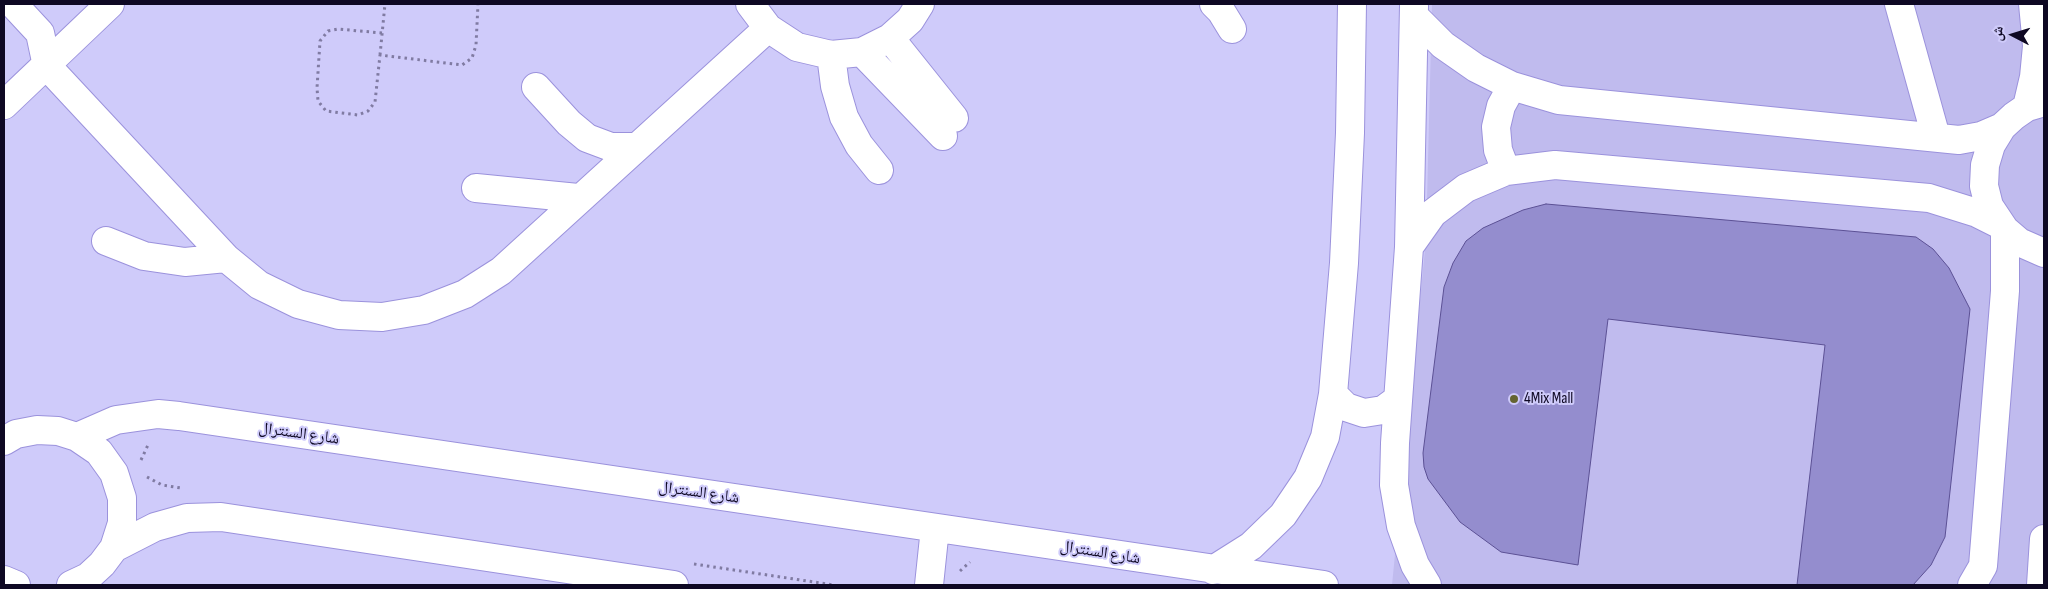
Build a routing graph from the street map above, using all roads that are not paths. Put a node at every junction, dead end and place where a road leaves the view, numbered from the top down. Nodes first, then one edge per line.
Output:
1 (110, 4) edge
2 (750, 4) edge
3 (920, 4) edge
4 (1214, 4) edge
5 (1351, 4) edge
6 (1899, 4) edge
7 (2033, 4) edge
8 (14, 6) dead end
9 (1415, 11) edge
10 (768, 28) junction
11 (1232, 29) dead end
12 (890, 38) junction
13 (862, 52) junction
14 (831, 55) junction
15 (47, 66) junction
16 (1512, 86) junction
17 (536, 87) dead end
18 (4, 104) edge
19 (2036, 105) edge
20 (2002, 127) junction
21 (1936, 137) junction
22 (635, 147) junction
23 (879, 170) dead end
24 (1506, 171) junction
25 (476, 188) dead end
26 (578, 198) junction
27 (2002, 227) junction
28 (106, 241) dead end
29 (1409, 247) junction
30 (2044, 252) edge
31 (226, 258) junction
32 (1332, 394) junction
33 (1398, 399) junction
34 (78, 437) junction
35 (4, 440) edge
36 (935, 528) junction
37 (2044, 539) edge
38 (114, 548) junction
39 (1213, 570) junction
40 (4, 580) edge
41 (81, 582) edge
42 (16, 585) edge
43 (674, 585) edge
44 (929, 585) edge
45 (1324, 585) edge
46 (1427, 585) edge
47 (1972, 585) edge
48 (2041, 585) edge

1 - 15 street
2 - 10 street
3 - 12 street
4 - 11 street
5 - 32 street
6 - 21 street
7 - 19 street
8 - 15 street
9 - 16 street
9 - 29 street
10 - 14 street
10 - 22 street
12 - 13 street
12 - 13 street
13 - 14 street
14 - 23 street
15 - 18 street
15 - 31 street
16 - 21 street
16 - 24 street
17 - 22 street
19 - 20 street
20 - 21 street
20 - 27 street
22 - 26 street
24 - 27 street
24 - 29 street
25 - 26 street
26 - 31 street
27 - 30 street
27 - 47 street
28 - 31 street
29 - 33 street
32 - 33 street
32 - 39 street
33 - 46 street
34 - 35 street
34 - 36 street, شارع السنترال
34 - 38 street
36 - 39 street, شارع السنترال
36 - 44 street
37 - 48 street
38 - 41 street
38 - 43 street
39 - 45 street, شارع السنترال
40 - 42 street

